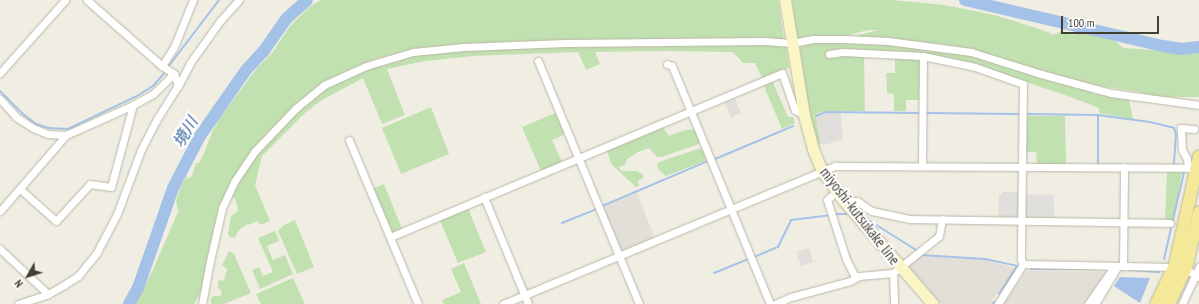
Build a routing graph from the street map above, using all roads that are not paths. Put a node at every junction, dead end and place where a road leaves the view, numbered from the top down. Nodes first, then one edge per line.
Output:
1 (65, 0) edge
2 (88, 0) edge
3 (193, 0) edge
4 (239, 0) edge
5 (785, 0) edge
6 (792, 42) junction
7 (829, 54) dead end
8 (923, 56) junction
9 (538, 61) dead end
10 (668, 64) dead end
11 (162, 66) junction
12 (0, 73) edge
13 (174, 74) junction
14 (178, 86) junction
15 (0, 99) edge
16 (133, 105) junction
17 (1199, 105) edge
18 (690, 112) junction
19 (804, 115) junction
20 (1194, 129) dead end
21 (66, 135) junction
22 (349, 140) dead end
23 (1199, 157) edge
24 (578, 158) junction
25 (922, 166) junction
26 (1023, 166) junction
27 (1124, 167) junction
28 (822, 171) junction
29 (20, 189) junction
30 (837, 190) junction
31 (484, 197) junction
32 (844, 200) junction
33 (731, 208) junction
34 (0, 211) edge
35 (1199, 213) edge
36 (942, 219) junction
37 (1022, 221) junction
38 (1124, 221) junction
39 (1170, 223) dead end
40 (390, 237) junction
41 (0, 250) edge
42 (619, 255) junction
43 (1023, 264) junction
44 (1117, 266) junction
45 (1199, 267) edge
46 (897, 271) junction
47 (1189, 272) edge
48 (855, 277) junction
49 (204, 292) junction
50 (48, 294) junction
51 (524, 295) junction
52 (18, 304) edge
53 (197, 304) edge
54 (202, 304) edge
55 (418, 304) edge
56 (503, 304) edge
57 (528, 304) edge
58 (639, 304) edge
59 (770, 304) edge
60 (775, 304) edge
61 (894, 304) edge
62 (933, 304) edge
63 (998, 304) edge
64 (1088, 304) edge
65 (1095, 304) edge
66 (1156, 304) edge
67 (1169, 304) edge
68 (1182, 304) edge

1 - 12 street
2 - 11 street
3 - 11 street
4 - 14 street
5 - 6 main road, miyoshi-kutsukake line
6 - 17 street
6 - 19 main road, miyoshi-kutsukake line
6 - 49 street
7 - 8 street
8 - 25 street
8 - 26 street
9 - 24 street
10 - 18 street
11 - 13 street
13 - 14 street
13 - 16 street
14 - 50 street
15 - 21 street
16 - 21 street
16 - 29 street
18 - 19 street
18 - 24 street
18 - 33 street
19 - 28 main road, miyoshi-kutsukake line
20 - 27 street
21 - 29 street
22 - 40 street
23 - 47 main road
24 - 31 street
24 - 42 street
25 - 26 street
25 - 28 street
26 - 27 street
26 - 37 street
27 - 38 street
28 - 30 main road, miyoshi-kutsukake line
28 - 33 street
29 - 34 street
30 - 32 main road, miyoshi-kutsukake line
30 - 48 street
31 - 40 street
31 - 51 street
32 - 36 street
32 - 46 main road, miyoshi-kutsukake line
33 - 42 street
33 - 59 street
35 - 47 main road
36 - 37 street
36 - 46 street
37 - 38 street
37 - 43 street
38 - 39 street
38 - 44 street
40 - 55 street
41 - 50 street
42 - 51 street
42 - 58 street
43 - 44 street
43 - 63 street
44 - 47 street
44 - 64 street
44 - 65 street
45 - 47 street
46 - 48 street
46 - 61 street
46 - 62 main road, miyoshi-kutsukake line
47 - 66 main road
47 - 67 main road
47 - 68 street
48 - 60 street
49 - 53 street
49 - 54 street
50 - 52 street
51 - 56 street
51 - 57 street

